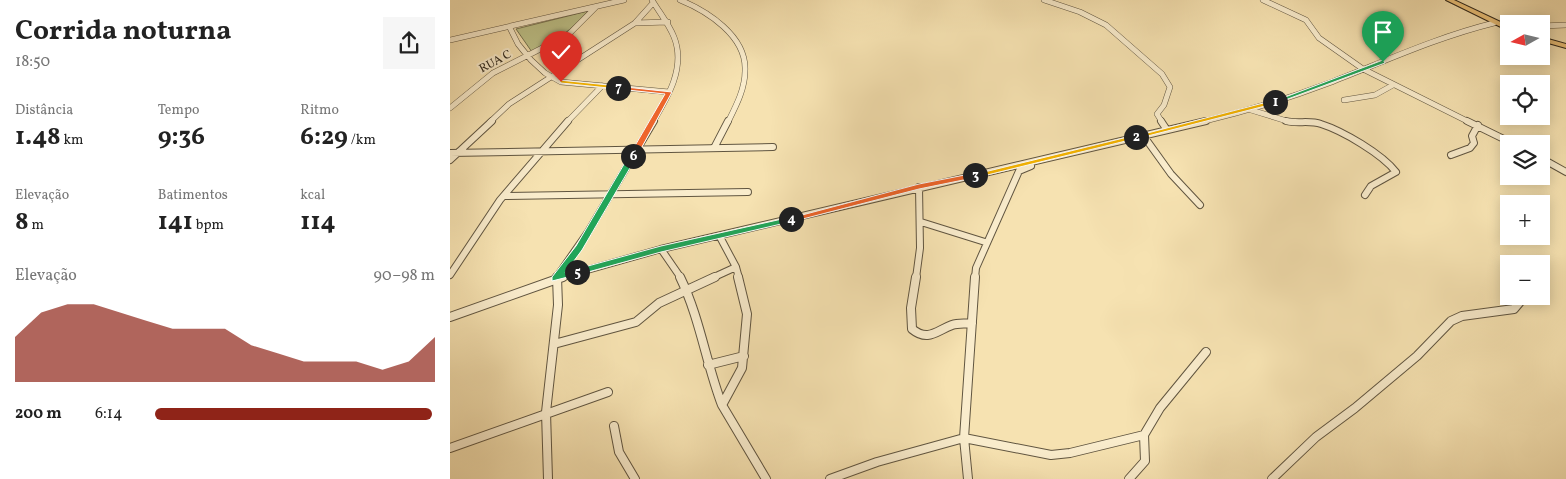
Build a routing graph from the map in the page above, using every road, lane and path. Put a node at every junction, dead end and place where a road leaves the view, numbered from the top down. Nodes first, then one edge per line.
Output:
1 (624, 0) edge
2 (680, 0) edge
3 (1044, 0) edge
4 (1263, 0) edge
5 (1449, 0) edge
6 (652, 2) edge
7 (596, 7) junction
8 (668, 22) junction
9 (1494, 22) junction
10 (635, 23) junction
11 (1500, 25) edge
12 (1566, 25) edge
13 (1550, 26) edge
14 (510, 28) junction
15 (450, 40) edge
16 (1550, 42) edge
17 (1566, 46) edge
18 (529, 57) junction
19 (1363, 69) junction
20 (552, 78) junction
21 (1393, 85) junction
22 (602, 86) junction
23 (669, 92) junction
24 (1344, 100) dead end
25 (450, 108) edge
26 (1250, 110) junction
27 (1478, 125) junction
28 (1167, 130) junction
29 (1143, 135) junction
30 (1500, 137) edge
31 (773, 147) dead end
32 (714, 148) junction
33 (540, 150) junction
34 (636, 150) junction
35 (453, 153) edge
36 (1451, 155) dead end
37 (1050, 158) junction
38 (450, 160) edge
39 (1550, 163) edge
40 (1566, 172) edge
41 (919, 187) junction
42 (748, 192) dead end
43 (611, 193) junction
44 (1365, 195) dead end
45 (505, 196) junction
46 (1200, 205) dead end
47 (920, 222) junction
48 (720, 237) junction
49 (985, 242) junction
50 (661, 249) junction
51 (736, 267) junction
52 (450, 275) edge
53 (556, 279) junction
54 (688, 290) junction
55 (1517, 305) edge
56 (450, 316) edge
57 (972, 323) junction
58 (554, 344) junction
59 (1206, 352) dead end
60 (744, 356) junction
61 (708, 365) junction
62 (608, 392) dead end
63 (722, 405) junction
64 (546, 412) junction
65 (614, 426) dead end
66 (1144, 435) junction
67 (964, 438) junction
68 (450, 448) edge
69 (546, 478) edge
70 (635, 479) edge
71 (766, 479) edge
72 (830, 479) edge
73 (968, 479) edge
74 (1129, 479) edge
75 (1272, 479) edge

1 - 7 street
2 - 32 street
3 - 28 street
4 - 19 street
5 - 9 highway
6 - 8 street
6 - 10 street
7 - 14 street
7 - 18 street, RUA C
8 - 10 street
8 - 23 street
9 - 11 highway
9 - 19 street
10 - 20 street
12 - 13 street
14 - 15 street
14 - 18 street
16 - 17 highway
18 - 20 street
18 - 25 street, RUA C
19 - 21 street
19 - 26 street
20 - 22 street
20 - 35 street
21 - 24 street
21 - 27 street
22 - 23 street
22 - 33 street
23 - 34 street
26 - 28 street
26 - 44 street
27 - 30 street
27 - 36 street
28 - 29 street
29 - 37 street
29 - 46 street
31 - 32 street
32 - 34 street
33 - 34 street
33 - 35 street
33 - 45 street
34 - 43 street
35 - 38 street
37 - 41 street
37 - 49 street
39 - 40 street
41 - 47 street
41 - 48 street
42 - 43 street
43 - 45 street
43 - 53 street
45 - 52 street
47 - 49 street
47 - 57 street
48 - 50 street
48 - 51 street
49 - 57 street
50 - 53 street
50 - 54 street
51 - 54 street
51 - 60 street
53 - 56 street
53 - 58 street
54 - 58 street
54 - 61 street
55 - 75 street
57 - 67 street
58 - 64 street
59 - 66 street
60 - 61 street
60 - 63 street
61 - 63 street
62 - 64 street
63 - 71 street
64 - 68 street
64 - 69 street
65 - 70 street
66 - 67 street
66 - 74 street
67 - 72 street
67 - 73 street

